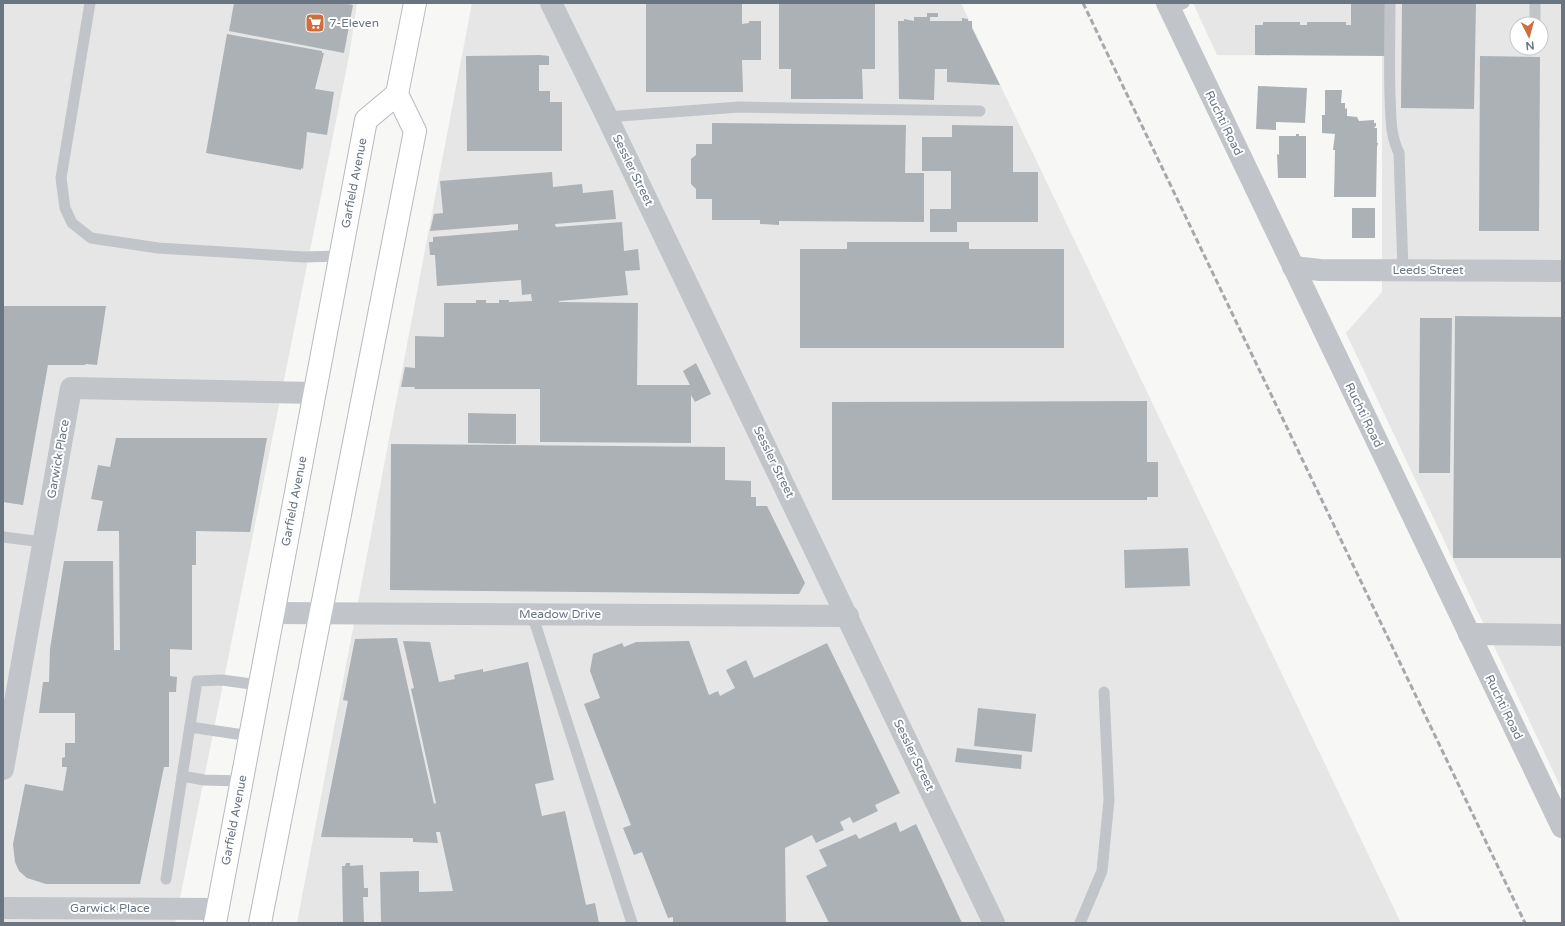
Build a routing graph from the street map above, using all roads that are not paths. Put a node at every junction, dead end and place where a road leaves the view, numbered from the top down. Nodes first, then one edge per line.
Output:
1 (90, 3) edge
2 (416, 3) edge
3 (551, 3) edge
4 (1390, 3) edge
5 (1535, 3) edge
6 (1174, 5) edge
7 (1535, 16) edge
8 (396, 94) junction
9 (980, 111) dead end
10 (608, 117) junction
11 (340, 256) junction
12 (1293, 267) junction
13 (1403, 270) junction
14 (1562, 271) edge
15 (314, 393) junction
16 (3, 537) edge
17 (43, 542) junction
18 (273, 612) junction
19 (321, 613) junction
20 (532, 614) junction
21 (848, 616) junction
22 (1469, 634) junction
23 (1562, 635) edge
24 (259, 685) junction
25 (1104, 692) dead end
26 (190, 727) junction
27 (250, 736) junction
28 (3, 769) edge
29 (182, 776) junction
30 (242, 780) junction
31 (1562, 827) edge
32 (166, 879) dead end
33 (3, 908) edge
34 (216, 916) edge
35 (260, 923) edge
36 (632, 923) edge
37 (994, 923) edge
38 (1080, 923) edge

1 - 11 lane
2 - 8 main road
3 - 10 street, Sessler Street
4 - 13 lane
5 - 7 lane
6 - 12 street, Ruchti Road
8 - 11 main road, Garfield Avenue
8 - 19 main road
9 - 10 lane
10 - 21 street, Sessler Street
11 - 15 main road, Garfield Avenue
12 - 13 street, Leeds Street
12 - 22 street, Ruchti Road
13 - 14 street, Leeds Street
15 - 17 street, Garwick Place
15 - 18 main road, Garfield Avenue
16 - 17 lane
17 - 28 street, Garwick Place
18 - 19 street, Meadow Drive
18 - 24 main road, Garfield Avenue
19 - 20 street, Meadow Drive
19 - 35 main road
20 - 21 street, Meadow Drive
20 - 36 lane
21 - 37 street, Sessler Street
22 - 23 street
22 - 31 street, Ruchti Road
24 - 26 lane
24 - 27 main road, Garfield Avenue
25 - 38 lane
26 - 27 lane
26 - 29 lane
27 - 30 main road, Garfield Avenue
29 - 30 lane
29 - 32 lane
30 - 34 main road, Garfield Avenue
33 - 34 street, Garwick Place

